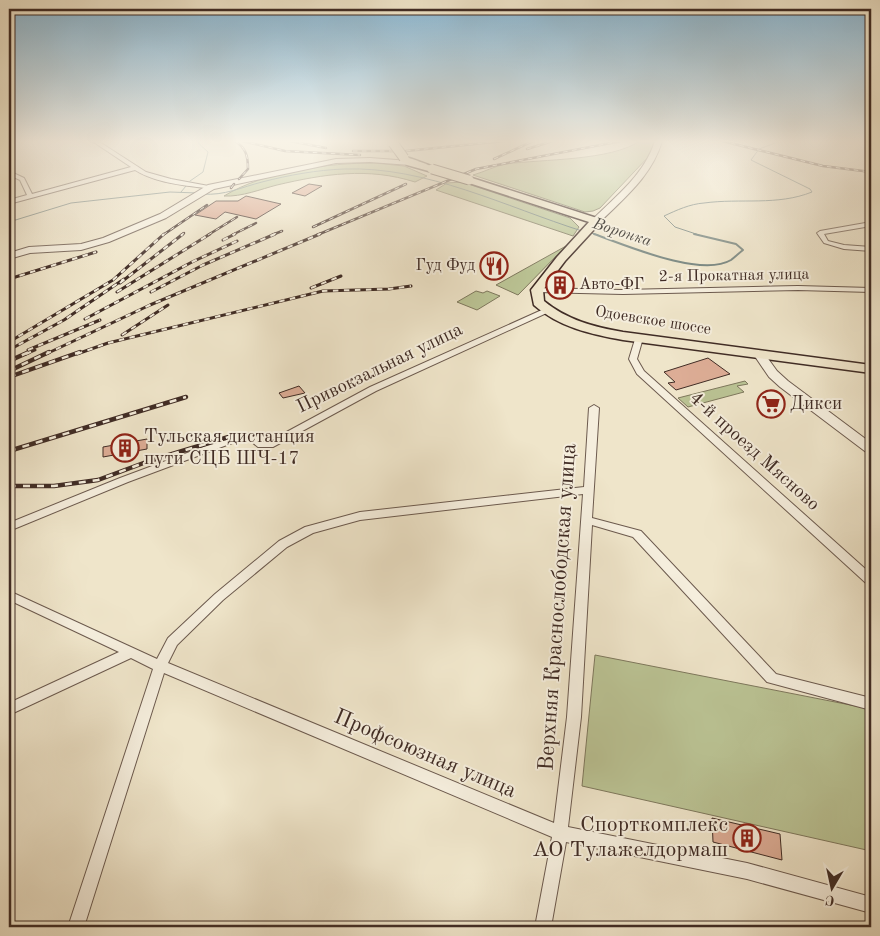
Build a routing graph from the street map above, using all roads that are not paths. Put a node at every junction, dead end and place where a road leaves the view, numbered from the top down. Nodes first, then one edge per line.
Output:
1 (25, 185) edge
2 (75, 185) edge
3 (189, 185) edge
4 (223, 185) edge
5 (482, 185) edge
6 (632, 185) edge
7 (208, 188) junction
8 (30, 197) junction
9 (9, 202) edge
10 (594, 224) junction
11 (871, 224) edge
12 (580, 239) joint
13 (871, 249) edge
14 (9, 256) edge
15 (537, 290) junction
16 (871, 290) edge
17 (547, 311) junction
18 (639, 338) junction
19 (760, 355) junction
20 (871, 369) edge
21 (594, 408) dead end
22 (871, 449) edge
23 (588, 490) junction
24 (587, 520) junction
25 (9, 527) edge
26 (871, 582) edge
27 (9, 595) edge
28 (130, 652) junction
29 (160, 666) junction
30 (871, 704) edge
31 (9, 709) edge
32 (560, 833) junction
33 (871, 905) edge
34 (76, 927) edge
35 (543, 927) edge

1 - 8 street
2 - 8 street
3 - 7 street
4 - 7 street
5 - 10 main road, bridge
6 - 10 street
7 - 14 street
8 - 9 street
10 - 12 main road
11 - 13 street
12 - 15 main road
15 - 16 street, 2-я Прокатная улица
15 - 17 main road
17 - 18 main road, Одоевское шоссе
17 - 25 street, Привокзальная улица
18 - 19 main road, Одоевское шоссе
18 - 26 street, 4-й проезд Мясново
19 - 20 main road, Одоевское шоссе
19 - 22 street
21 - 23 street, Верхняя Краснослободская улица
23 - 24 street, Верхняя Краснослободская улица
23 - 29 street
24 - 30 street
24 - 32 street, Верхняя Краснослободская улица
27 - 28 street, Профсоюзная улица
28 - 29 street, Профсоюзная улица
28 - 31 street
29 - 32 street, Профсоюзная улица
29 - 34 street
32 - 33 street, Профсоюзная улица
32 - 35 street, Верхняя Краснослободская улица

